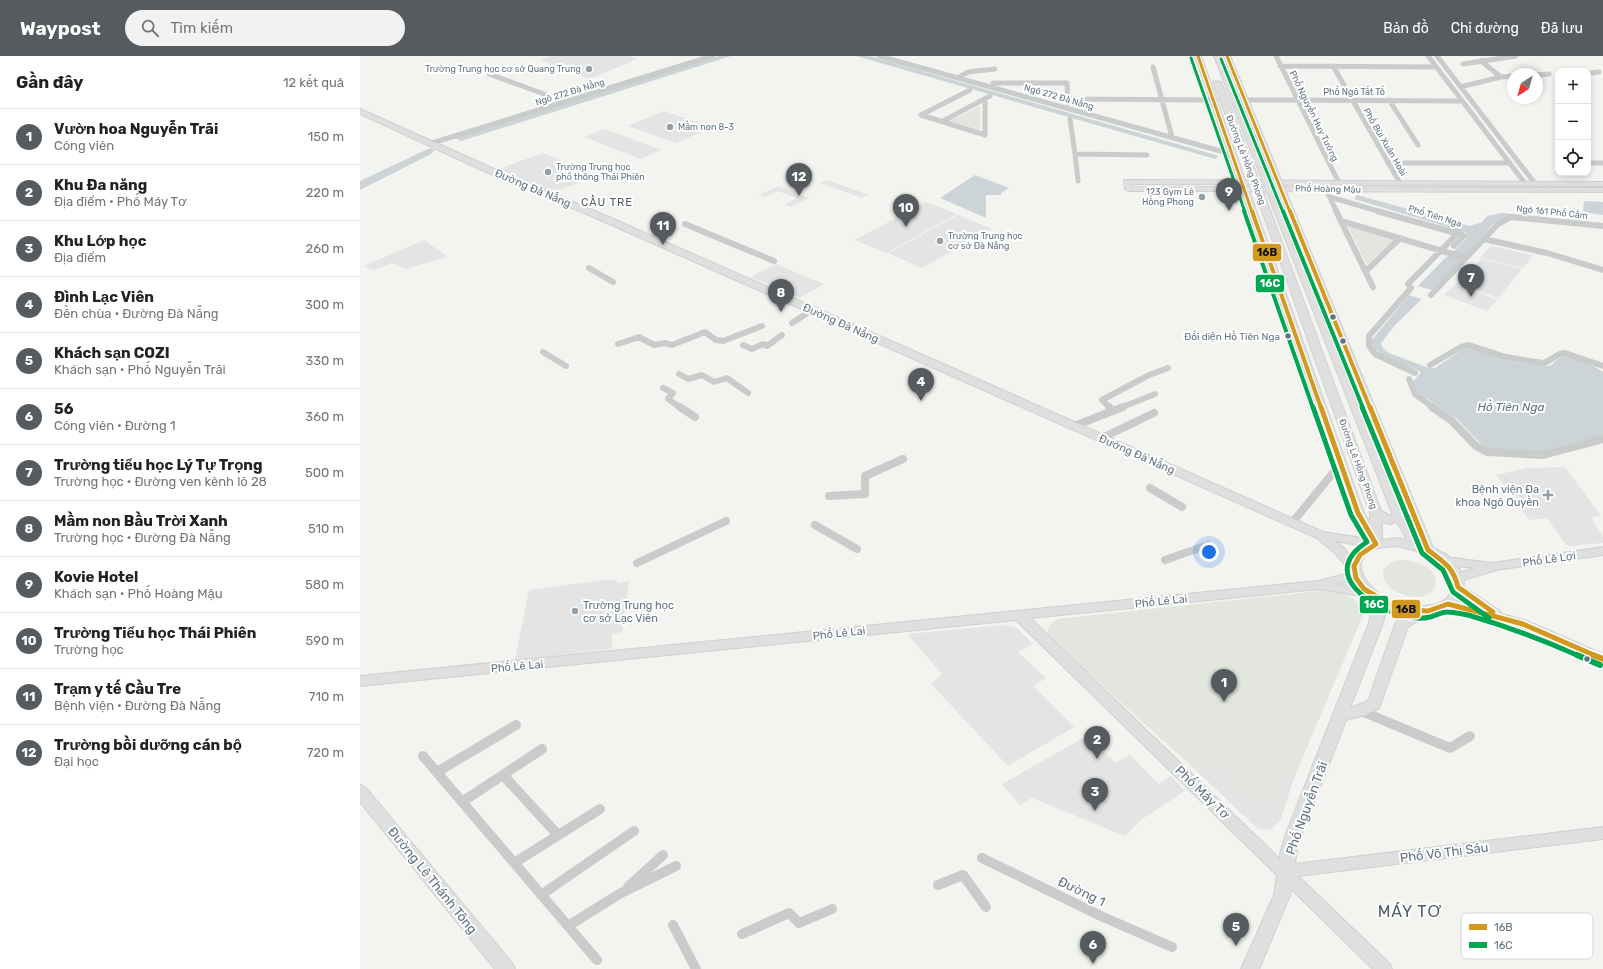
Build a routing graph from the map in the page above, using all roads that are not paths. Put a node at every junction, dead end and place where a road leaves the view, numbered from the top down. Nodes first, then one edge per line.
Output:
1 (712, 56) edge
2 (879, 56) edge
3 (1198, 56) edge
4 (1206, 56) edge
5 (1217, 56) edge
6 (1227, 56) edge
7 (1276, 56) edge
8 (1516, 56) edge
9 (1429, 57) edge
10 (1438, 57) edge
11 (1481, 62) junction
12 (1463, 64) dead end
13 (1280, 66) junction
14 (1333, 66) junction
15 (1154, 67) dead end
16 (1436, 67) junction
17 (995, 69) dead end
18 (1599, 72) dead end
19 (1591, 73) edge
20 (488, 74) dead end
21 (1543, 74) edge
22 (1549, 74) dead end
23 (951, 76) junction
24 (1507, 76) edge
25 (959, 77) junction
26 (1501, 77) junction
27 (984, 84) junction
28 (1460, 87) junction
29 (970, 90) dead end
30 (544, 94) dead end
31 (1067, 99) junction
32 (1162, 100) junction
33 (1215, 100) junction
34 (1245, 100) junction
35 (1297, 100) junction
36 (1352, 100) junction
37 (1388, 100) junction
38 (1462, 101) junction
39 (1068, 107) junction
40 (360, 111) edge
41 (1070, 119) dead end
42 (943, 122) junction
43 (1172, 137) junction
44 (432, 143) junction
45 (1418, 145) dead end
46 (1075, 154) junction
47 (1147, 155) dead end
48 (1231, 156) junction
49 (1388, 162) junction
50 (1591, 163) edge
51 (1603, 163) edge
52 (1510, 164) junction
53 (1078, 181) dead end
54 (1339, 183) junction
55 (1370, 183) junction
56 (1400, 183) junction
57 (1583, 184) junction
58 (1603, 184) edge
59 (1243, 186) junction
60 (1257, 186) junction
61 (1268, 186) junction
62 (1280, 186) junction
63 (1533, 187) junction
64 (1376, 190) junction
65 (1589, 190) junction
66 (1603, 190) edge
67 (1328, 193) junction
68 (1341, 221) junction
69 (685, 224) dead end
70 (1603, 226) edge
71 (1400, 238) junction
72 (1484, 239) junction
73 (1444, 252) junction
74 (1466, 258) junction
75 (774, 261) dead end
76 (589, 268) dead end
77 (1603, 270) edge
78 (1366, 271) junction
79 (613, 282) dead end
80 (1280, 286) junction
81 (1293, 286) junction
82 (1373, 287) dead end
83 (1431, 294) dead end
84 (812, 310) junction
85 (792, 323) dead end
86 (762, 326) dead end
87 (782, 336) dead end
88 (618, 344) dead end
89 (743, 345) dead end
90 (543, 352) dead end
91 (1430, 365) dead end
92 (566, 366) dead end
93 (1603, 366) edge
94 (1168, 368) dead end
95 (1415, 373) dead end
96 (678, 374) dead end
97 (1410, 379) dead end
98 (663, 388) dead end
99 (748, 393) dead end
100 (1155, 394) dead end
101 (1366, 397) junction
102 (1319, 398) junction
103 (1334, 398) junction
104 (1352, 398) junction
105 (1113, 411) junction
106 (1154, 413) dead end
107 (695, 417) dead end
108 (1074, 426) junction
109 (1102, 438) junction
110 (1603, 439) edge
111 (903, 459) dead end
112 (1341, 463) junction
113 (1150, 488) dead end
114 (829, 496) dead end
115 (1182, 508) dead end
116 (1376, 513) junction
117 (1398, 513) junction
118 (726, 522) dead end
119 (1292, 523) junction
120 (815, 525) dead end
121 (1321, 535) junction
122 (1376, 544) junction
123 (1208, 545) dead end
124 (1423, 548) junction
125 (857, 549) dead end
126 (1603, 551) edge
127 (1164, 560) dead end
128 (1446, 561) junction
129 (637, 563) dead end
130 (1495, 566) junction
131 (1355, 572) junction
132 (1458, 583) junction
133 (1318, 585) junction
134 (1371, 595) junction
135 (1448, 604) junction
136 (1425, 611) junction
137 (1020, 616) junction
138 (1503, 619) junction
139 (1603, 659) edge
140 (360, 681) edge
141 (1361, 711) junction
142 (1340, 715) junction
143 (516, 725) dead end
144 (1470, 736) dead end
145 (542, 749) dead end
146 (423, 756) dead end
147 (437, 772) junction
148 (503, 774) junction
149 (360, 791) edge
150 (462, 802) junction
151 (600, 809) dead end
152 (634, 831) dead end
153 (1603, 833) edge
154 (558, 835) junction
155 (663, 855) dead end
156 (982, 858) dead end
157 (514, 863) junction
158 (676, 866) dead end
159 (1286, 872) junction
160 (938, 885) dead end
161 (622, 893) junction
162 (541, 895) junction
163 (986, 907) dead end
164 (832, 909) dead end
165 (673, 925) dead end
166 (568, 926) junction
167 (742, 934) dead end
168 (1172, 947) dead end
169 (597, 960) dead end
170 (506, 969) edge
171 (696, 969) edge
172 (1250, 969) edge
173 (1384, 969) edge

1 - 44 street, Ngõ 272 Đà Nẵng
2 - 23 street, Ngõ 272 Đà Nẵng
3 - 33 main road, Đường Lê Hồng Phong
4 - 60 main road, Đường Lê Hồng Phong
5 - 61 main road, Đường Lê Hồng Phong
6 - 34 main road, Đường Lê Hồng Phong
7 - 13 street, Phố Nguyễn Huy Tưởng
8 - 11 street
9 - 10 street
9 - 16 street
10 - 28 street
11 - 12 street
11 - 26 street
13 - 14 street
13 - 35 street, Phố Nguyễn Huy Tưởng
14 - 16 street
14 - 36 street, Phố Bùi Xuân Hoài
15 - 32 street
16 - 38 street
17 - 25 street
18 - 19 street
20 - 30 street
21 - 22 street
23 - 25 street, Ngõ 272 Đà Nẵng
23 - 48 street
24 - 26 street
25 - 27 street, Ngõ 272 Đà Nẵng
26 - 28 street
27 - 31 street
27 - 39 street, Ngõ 272 Đà Nẵng
28 - 63 street
29 - 42 street
31 - 32 street
31 - 39 street
32 - 33 street
32 - 43 street
33 - 48 main road, Đường Lê Hồng Phong
34 - 35 street, Phố Ngô Tất Tố
34 - 62 main road, Đường Lê Hồng Phong
35 - 36 street, Phố Ngô Tất Tố
35 - 54 street, Phố Nguyễn Huy Tưởng
36 - 37 street, Phố Ngô Tất Tố
36 - 49 street, Phố Bùi Xuân Hoài
37 - 38 street, Phố Ngô Tất Tố
37 - 45 street
38 - 52 street
39 - 43 street, Ngõ 272 Đà Nẵng
40 - 44 street, Đường Đà Nẵng
41 - 46 street
42 - 42 street
43 - 48 street, Ngõ 272 Đà Nẵng
44 - 84 street, Đường Đà Nẵng
46 - 47 street
46 - 53 street
48 - 59 main road, Đường Lê Hồng Phong
49 - 52 street
49 - 56 street, Phố Bùi Xuân Hoài
50 - 51 street
52 - 63 street
54 - 55 street, Phố Hoàng Mậu
54 - 62 street, Phố Hoàng Mậu
55 - 56 street, Phố Hoàng Mậu
55 - 64 street
56 - 63 street, Phố Hoàng Mậu
57 - 58 street, Phố Hoàng Mậu
57 - 63 street, Phố Hoàng Mậu
57 - 65 street
59 - 59 street, Phố Hoàng Mậu
59 - 60 street, Phố Hoàng Mậu
59 - 80 main road, Đường Lê Hồng Phong
60 - 61 street, Phố Hoàng Mậu
60 - 81 main road, Đường Lê Hồng Phong
61 - 62 street, Phố Hoàng Mậu
61 - 104 main road, Đường Lê Hồng Phong
62 - 67 street, Phố Hoàng Mậu
62 - 101 main road, Đường Lê Hồng Phong
63 - 64 street, Phố Hoàng Mậu
63 - 65 street, Phố Hoàng Mậu
64 - 67 street, Phố Hoàng Mậu
65 - 66 street, Phố Hoàng Mậu
67 - 68 street
67 - 73 street, Phố Tiên Nga
68 - 71 street
68 - 78 street
69 - 75 street
70 - 72 street, Ngõ 161 Phố Cấm
71 - 73 street
71 - 78 street
72 - 74 street, Ngõ 161 Phố Cấm
72 - 77 street
73 - 74 street
73 - 95 street, Phố Tiên Nga
74 - 83 street, Ngõ 161 Phố Cấm
76 - 79 street
78 - 82 street
80 - 81 main road
80 - 102 main road, Đường Lê Hồng Phong
81 - 103 main road, Đường Lê Hồng Phong
84 - 85 street
84 - 108 street, Đường Đà Nẵng
86 - 88 street
87 - 89 street
90 - 92 street
91 - 93 street
94 - 105 street
96 - 99 street
97 - 110 street
98 - 107 street
100 - 105 street
101 - 104 main road
101 - 124 main road, Đường Lê Hồng Phong
102 - 103 main road
102 - 112 main road, Đường Lê Hồng Phong
103 - 116 main road, Đường Lê Hồng Phong
104 - 117 main road, Đường Lê Hồng Phong
105 - 108 street
106 - 109 street
108 - 109 street, Đường Đà Nẵng
109 - 119 street, Đường Đà Nẵng
111 - 114 street
112 - 119 street
112 - 122 main road, Đường Lê Hồng Phong
113 - 115 street
116 - 117 main road
116 - 122 main road, Đường Lê Hồng Phong
117 - 124 main road, Đường Lê Hồng Phong
118 - 129 street
119 - 121 street, Đường Đà Nẵng
120 - 125 street
121 - 122 street, Đường Đà Nẵng
121 - 131 street, Đường Đà Nẵng
122 - 124 main road
122 - 131 main road
123 - 127 street
124 - 128 main road
126 - 130 street, Phố Lê Lợi
128 - 130 street, Phố Lê Lợi
128 - 132 main road
130 - 132 street, Phố Lê Lợi
131 - 133 street, Phố Lê Lai
131 - 134 main road
132 - 135 main road
132 - 138 street
133 - 134 street, Phố Lê Lai
133 - 137 street, Phố Lê Lai
134 - 136 main road
134 - 142 main road, Phố Nguyễn Trãi
135 - 136 main road
135 - 138 street
136 - 141 main road
137 - 140 street, Phố Lê Lai
137 - 159 street, Phố Máy Tơ
138 - 139 street
141 - 142 main road
141 - 144 street
142 - 159 main road, Phố Nguyễn Trãi
143 - 147 street
145 - 148 street
146 - 147 street
147 - 150 street
148 - 150 street
148 - 154 street
149 - 170 main road, Đường Lê Thánh Tông
150 - 157 street
151 - 154 street
152 - 162 street
153 - 159 street, Phố Võ Thị Sáu
154 - 157 street
155 - 161 street
156 - 168 street, Đường 1
157 - 162 street
158 - 161 street
159 - 172 main road, Phố Nguyễn Trãi
159 - 173 street, Phố Máy Tơ
160 - 163 street
161 - 166 street
162 - 166 street
164 - 167 street
165 - 171 street
166 - 169 street

